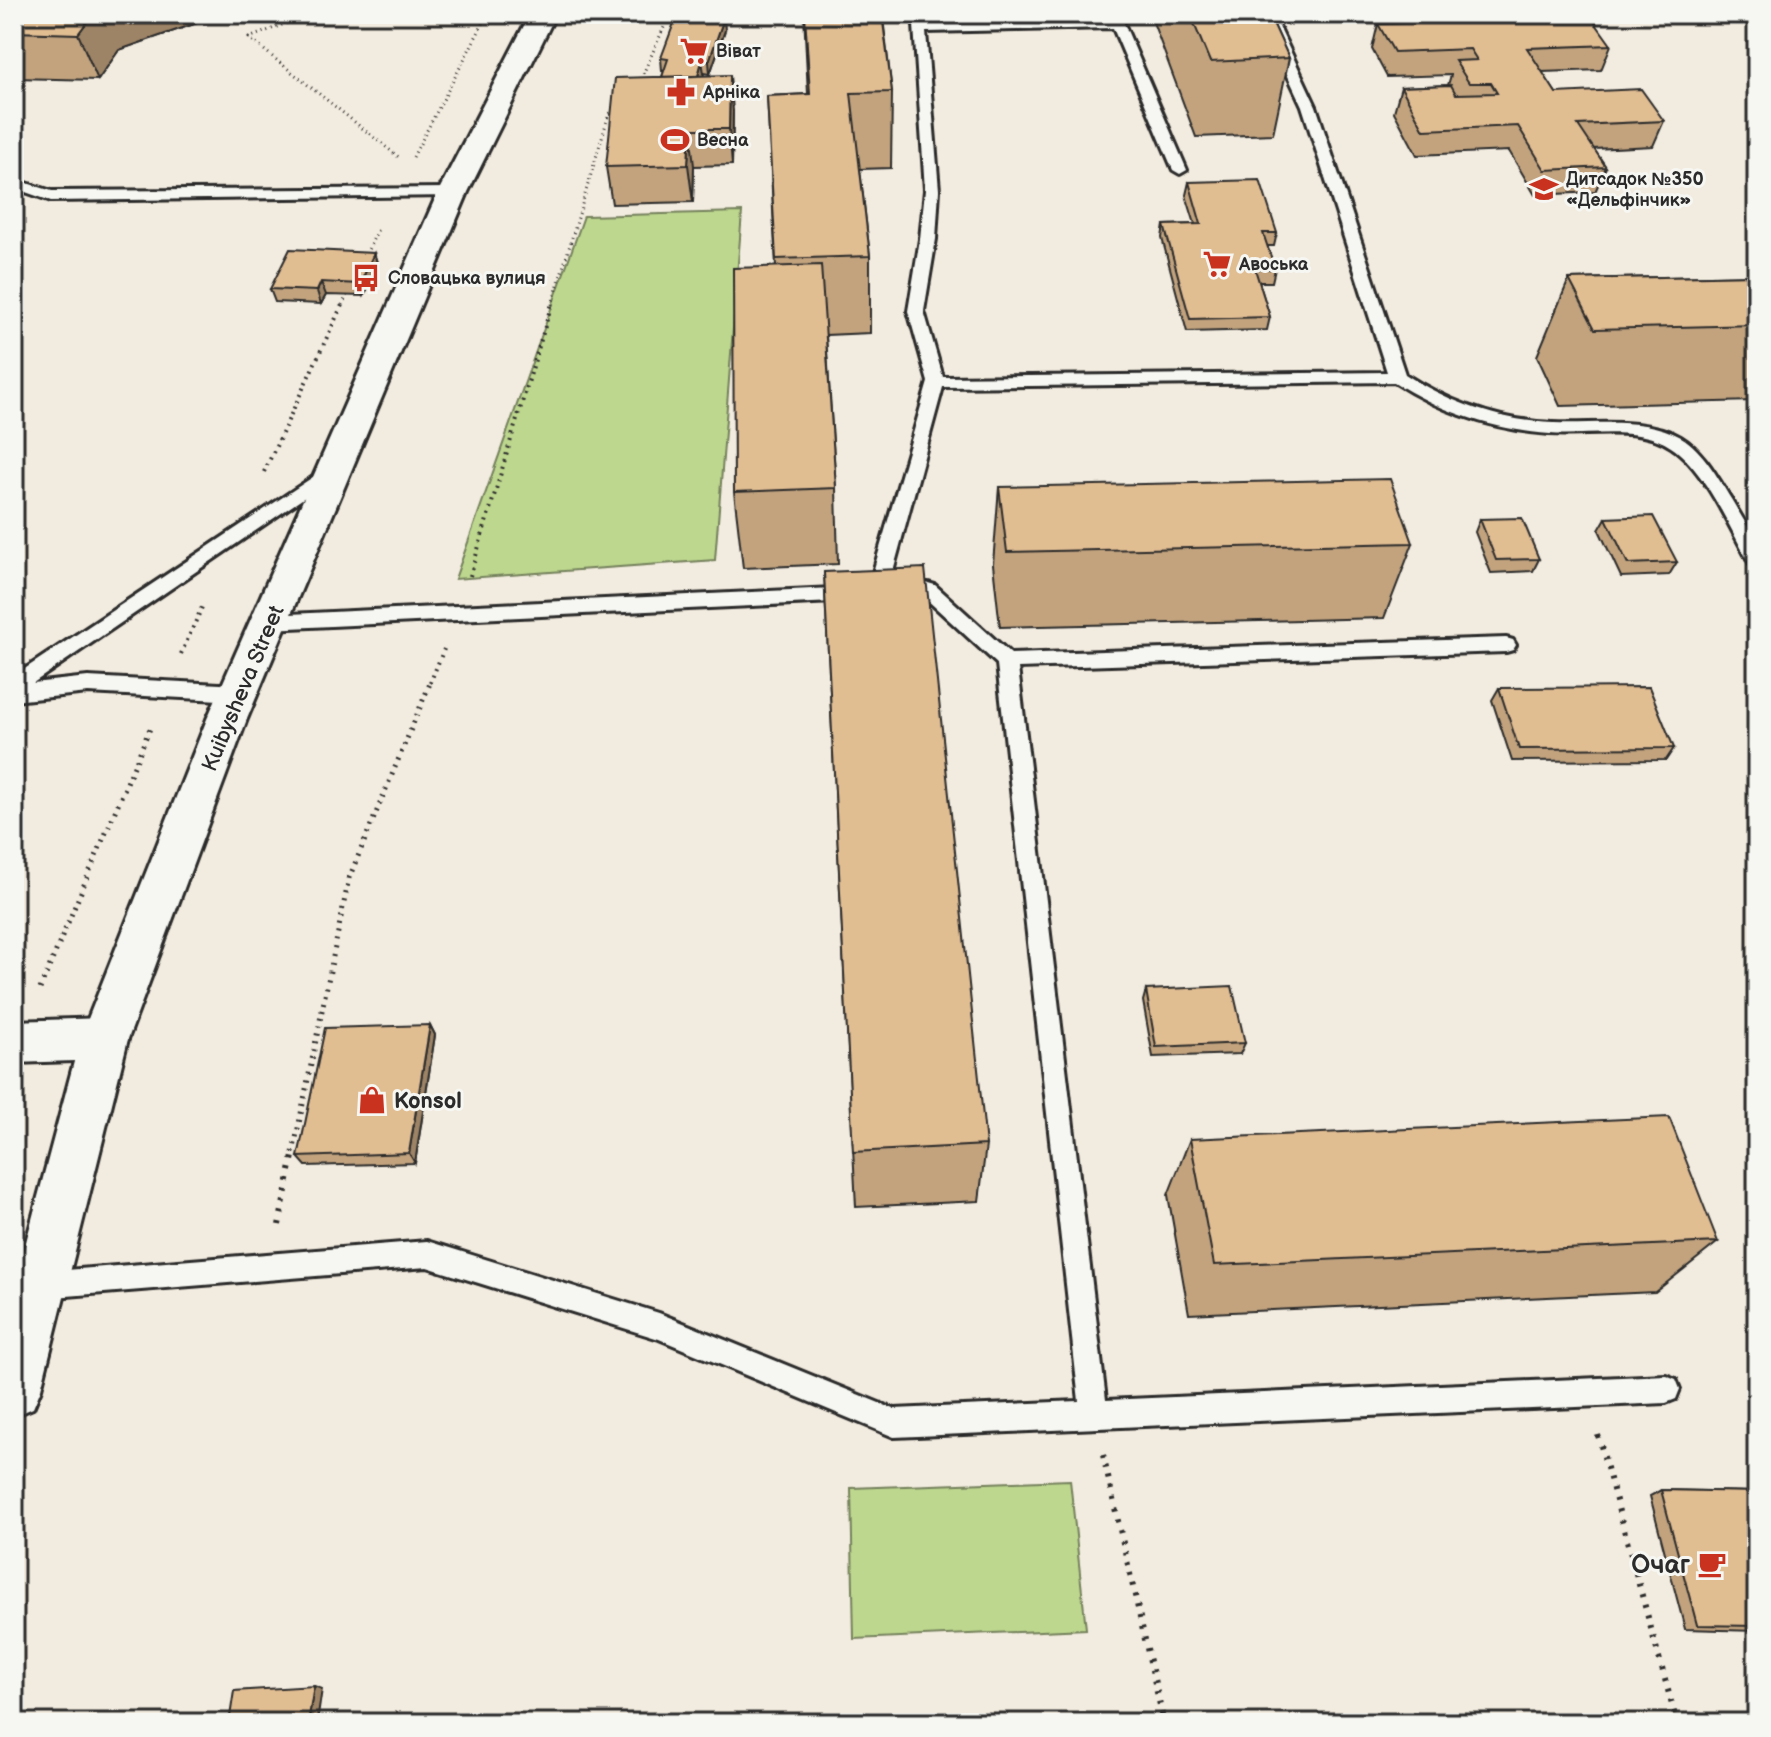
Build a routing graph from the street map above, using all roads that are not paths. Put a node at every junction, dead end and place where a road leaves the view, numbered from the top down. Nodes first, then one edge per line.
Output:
1 (543, 14) edge
2 (1266, 14) edge
3 (1180, 170) dead end
4 (14, 183) edge
5 (453, 192) junction
6 (1397, 377) junction
7 (936, 382) junction
8 (335, 469) junction
9 (1757, 559) edge
10 (877, 593) junction
11 (269, 622) junction
12 (1506, 645) dead end
13 (1007, 661) junction
14 (14, 686) edge
15 (14, 693) edge
16 (239, 693) junction
17 (104, 1039) junction
18 (14, 1042) edge
19 (42, 1285) junction
20 (14, 1389) edge
21 (1666, 1389) dead end
22 (1094, 1414) junction

1 - 5 main road, Kuibysheva Street
2 - 6 lane
3 - 7 lane
4 - 5 lane
5 - 8 main road, Kuibysheva Street
6 - 7 lane
6 - 9 lane
7 - 10 lane
8 - 11 main road, Kuibysheva Street
8 - 14 lane
10 - 11 lane
10 - 13 lane
11 - 16 main road, Kuibysheva Street
12 - 13 lane
13 - 22 lane
15 - 16 lane
16 - 17 main road, Kuibysheva Street
17 - 18 main road
17 - 19 main road, Kuibysheva Street
19 - 20 main road, Kuibysheva Street
19 - 22 lane
21 - 22 lane

